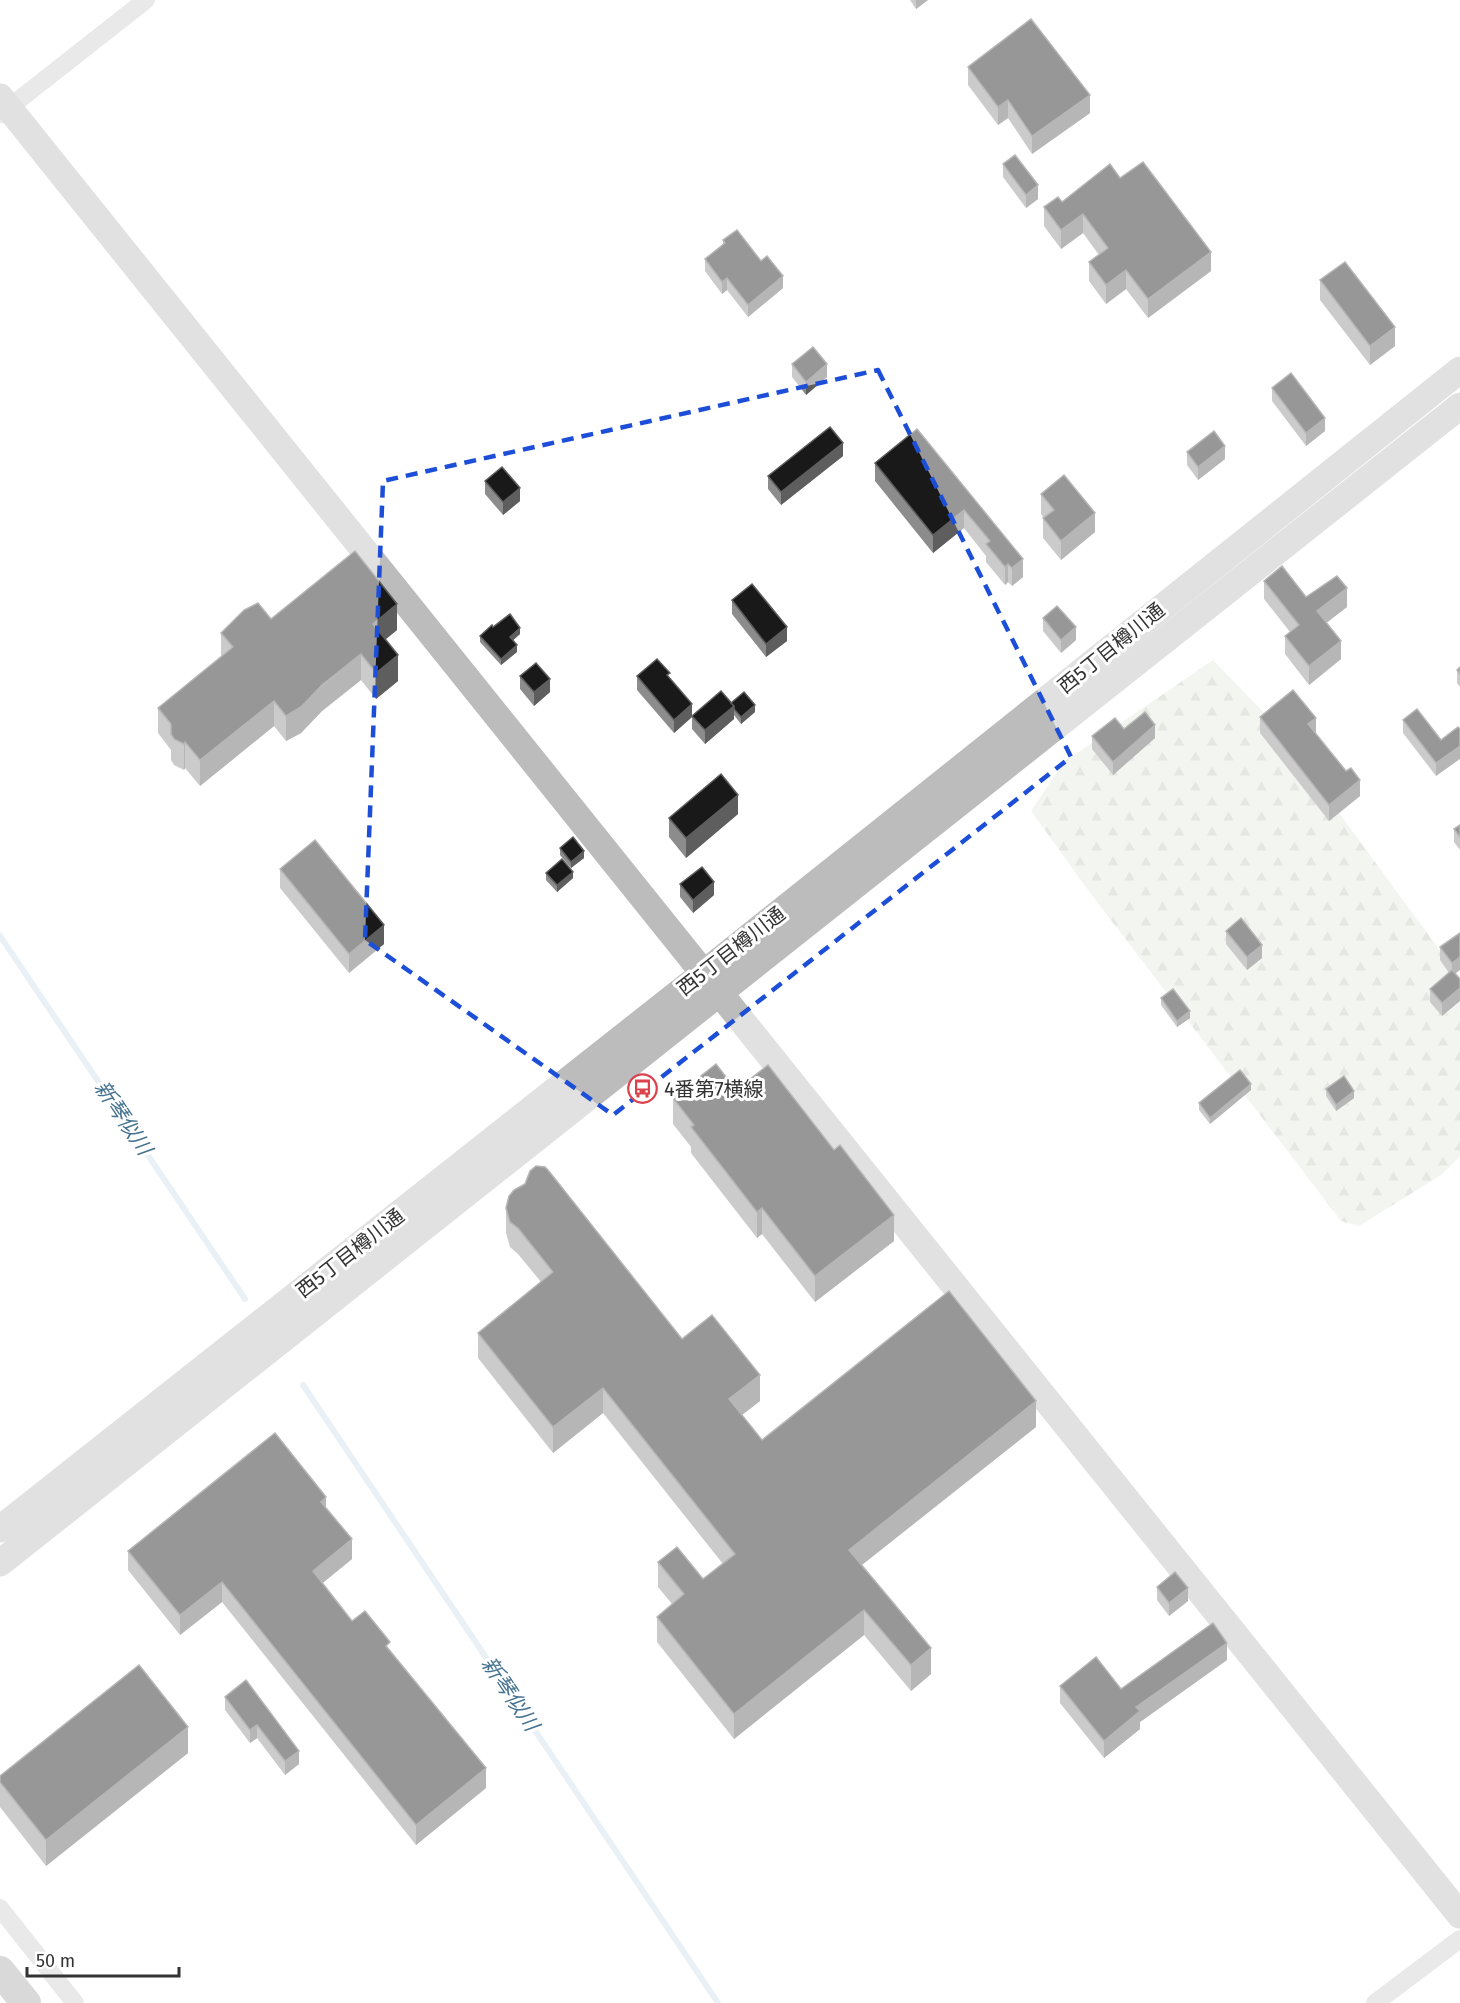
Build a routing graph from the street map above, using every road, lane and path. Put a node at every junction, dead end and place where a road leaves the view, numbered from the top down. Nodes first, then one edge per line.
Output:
1 (146, 0) edge
2 (3, 107) edge
3 (1460, 370) edge
4 (1460, 406) edge
5 (704, 973) junction
6 (721, 994) junction
7 (0, 1529) edge
8 (0, 1563) edge
9 (0, 1908) edge
10 (1460, 1915) edge
11 (1460, 1939) edge
12 (0, 1971) edge
13 (26, 2003) edge
14 (75, 2003) edge
15 (1375, 2003) edge

1 - 2 street
2 - 5 main road
3 - 5 main road, 西5丁目樽川通
4 - 6 main road, 西5丁目樽川通
5 - 6 main road
5 - 7 main road, 西5丁目樽川通
6 - 8 main road, 西5丁目樽川通
6 - 10 main road
9 - 14 street
11 - 15 street
12 - 13 main road

